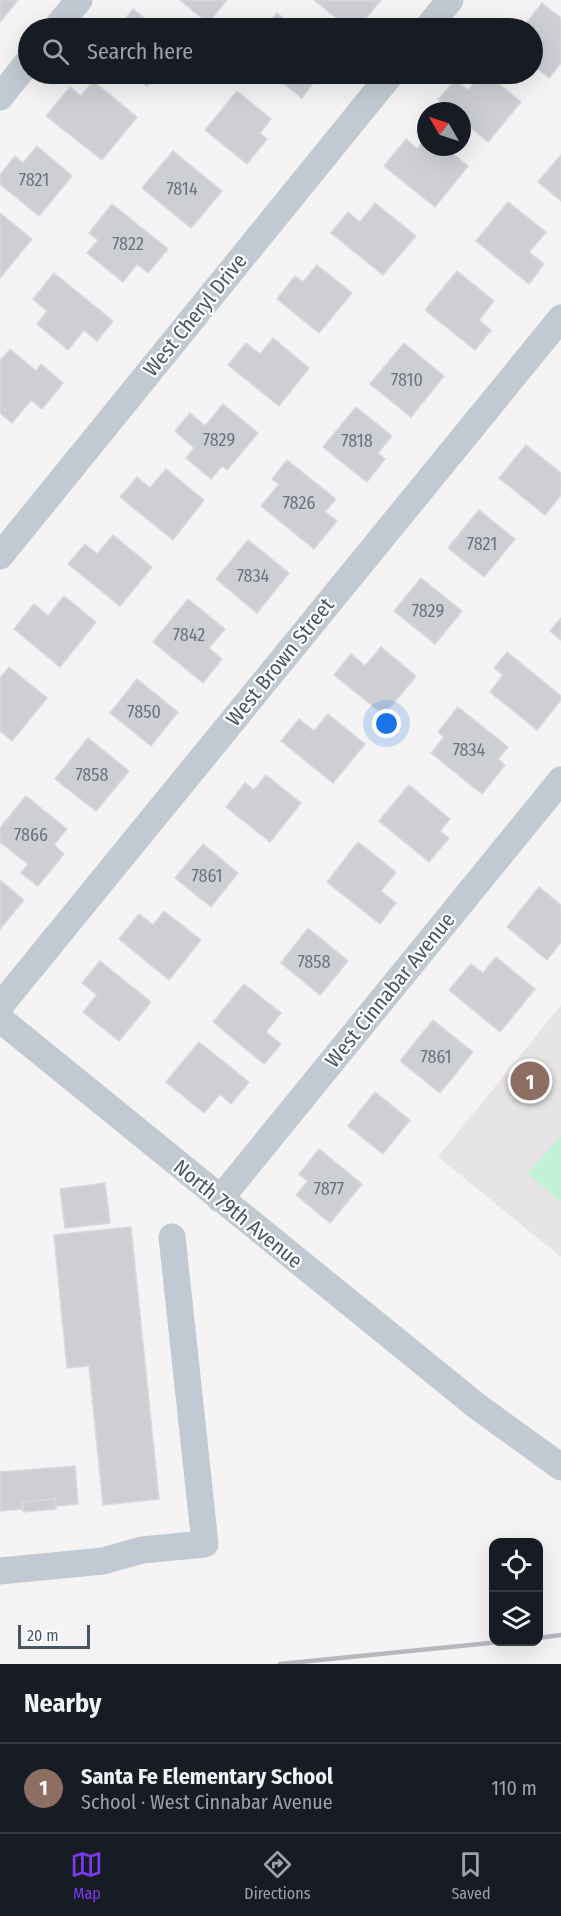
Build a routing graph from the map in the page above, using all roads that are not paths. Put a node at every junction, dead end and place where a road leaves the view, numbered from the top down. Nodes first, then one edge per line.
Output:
1 (79, 0) edge
2 (450, 0) edge
3 (64, 18) edge
4 (435, 18) edge
5 (18, 74) edge
6 (383, 84) edge
7 (0, 97) edge
8 (561, 318) edge
9 (0, 556) edge
10 (561, 780) edge
11 (0, 1006) edge
12 (0, 1019) edge
13 (220, 1199) junction
14 (172, 1237) dead end
15 (561, 1467) edge
16 (0, 1571) edge

1 - 3 street
2 - 4 street
5 - 7 street
6 - 9 street, West Cheryl Drive
8 - 11 street, West Brown Street
10 - 13 street, West Cinnabar Avenue
12 - 13 street, North 79th Avenue
13 - 15 street, North 79th Avenue
14 - 16 street

